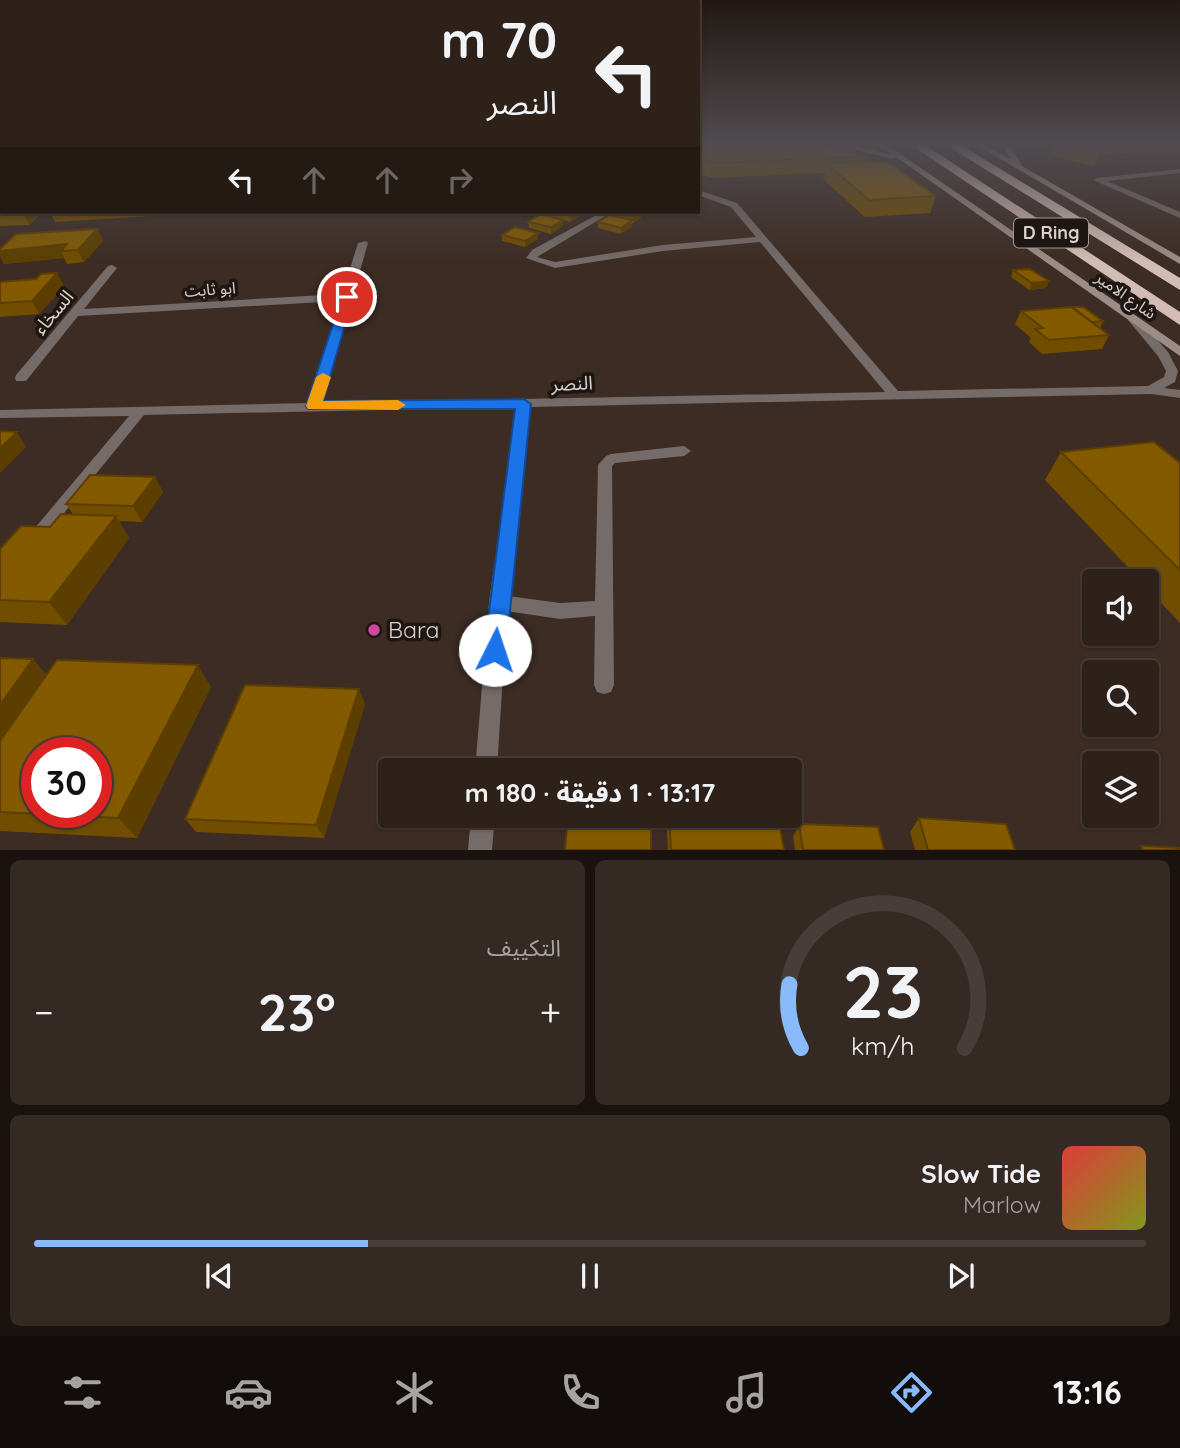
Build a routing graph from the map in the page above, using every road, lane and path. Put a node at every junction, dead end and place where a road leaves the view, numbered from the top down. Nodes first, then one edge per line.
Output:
1 (935, 184) edge
2 (977, 184) edge
3 (1016, 184) edge
4 (1046, 184) edge
5 (1106, 184) edge
6 (700, 193) edge
7 (604, 214) edge
8 (1180, 215) edge
9 (765, 239) junction
10 (363, 243) dead end
11 (1180, 261) edge
12 (112, 268) dead end
13 (1180, 285) edge
14 (347, 297) junction
15 (75, 313) junction
16 (1134, 320) junction
17 (1180, 320) edge
18 (1180, 352) edge
19 (21, 377) dead end
20 (1151, 390) junction
21 (893, 393) junction
22 (1180, 394) edge
23 (524, 404) junction
24 (314, 406) junction
25 (141, 410) junction
26 (0, 414) edge
27 (684, 451) dead end
28 (24, 551) edge
29 (498, 602) junction
30 (603, 608) junction
31 (604, 685) dead end
32 (487, 758) edge
33 (481, 828) edge
34 (480, 849) edge

1 - 16 main road, شارع الامير
2 - 17 highway, D Ring
3 - 13 highway, D Ring
4 - 11 main road
5 - 8 street
6 - 9 street
7 - 9 street
9 - 21 street
10 - 14 street
12 - 15 street, السخاء
14 - 15 street, ابو ثابت
14 - 24 street
15 - 19 street, السخاء
16 - 18 main road, شارع الامير
16 - 20 street
20 - 21 street, النصر
20 - 22 street, النصر
21 - 23 street, النصر
23 - 24 street, النصر
23 - 29 street
24 - 25 street, النصر
25 - 26 street, النصر
25 - 28 street
27 - 30 street
29 - 30 street
29 - 32 street
30 - 31 street
33 - 34 street

